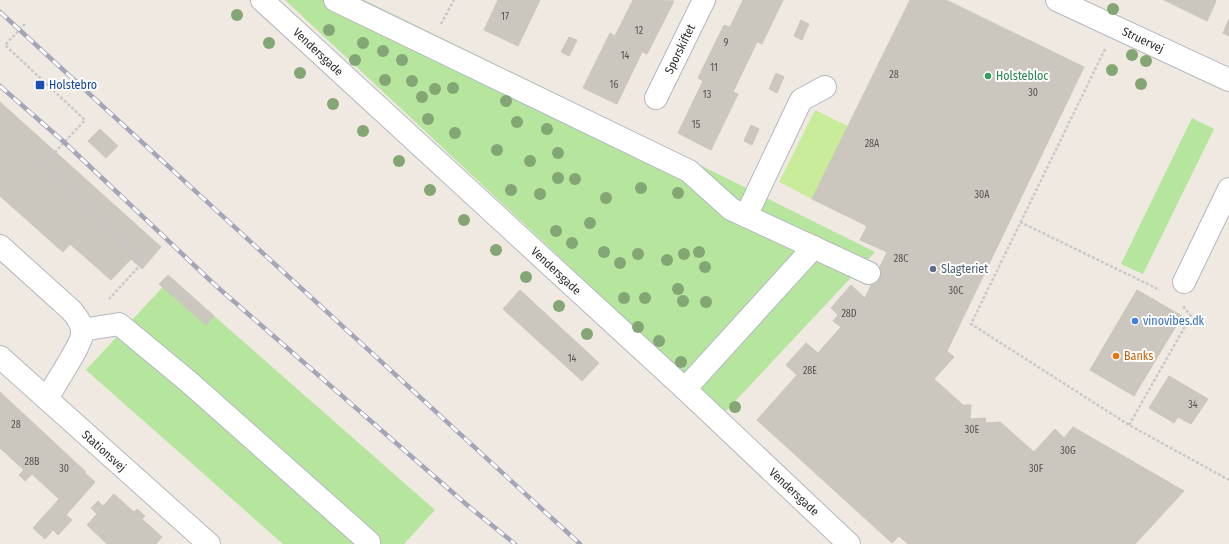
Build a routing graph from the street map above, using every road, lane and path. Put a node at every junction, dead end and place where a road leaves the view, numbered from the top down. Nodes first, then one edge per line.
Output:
1 (262, 0) edge
2 (335, 0) edge
3 (704, 0) edge
4 (1057, 0) edge
5 (25, 24) dead end
6 (1116, 27) junction
7 (1229, 80) edge
8 (826, 87) dead end
9 (656, 98) dead end
10 (1229, 190) edge
11 (746, 216) junction
12 (1020, 222) junction
13 (0, 246) edge
14 (814, 247) junction
15 (869, 273) dead end
16 (1181, 290) junction
17 (108, 301) dead end
18 (82, 330) junction
19 (0, 357) edge
20 (685, 389) junction
21 (46, 399) junction
22 (1129, 425) junction
23 (1229, 480) edge
24 (209, 544) edge
25 (368, 544) edge
26 (849, 544) edge

1 - 20 street, Vendersgade
2 - 11 street
3 - 9 street, Sporskiftet
4 - 6 street, Struervej
5 - 17 path
6 - 7 street, Struervej
6 - 12 path
8 - 11 street
10 - 16 street
11 - 14 street
12 - 16 path
12 - 22 path
13 - 18 street
14 - 15 street
14 - 20 street
16 - 22 path
18 - 21 street
18 - 25 street
19 - 21 street, Stationsvej
20 - 26 street, Vendersgade
21 - 24 street, Stationsvej
22 - 23 path

